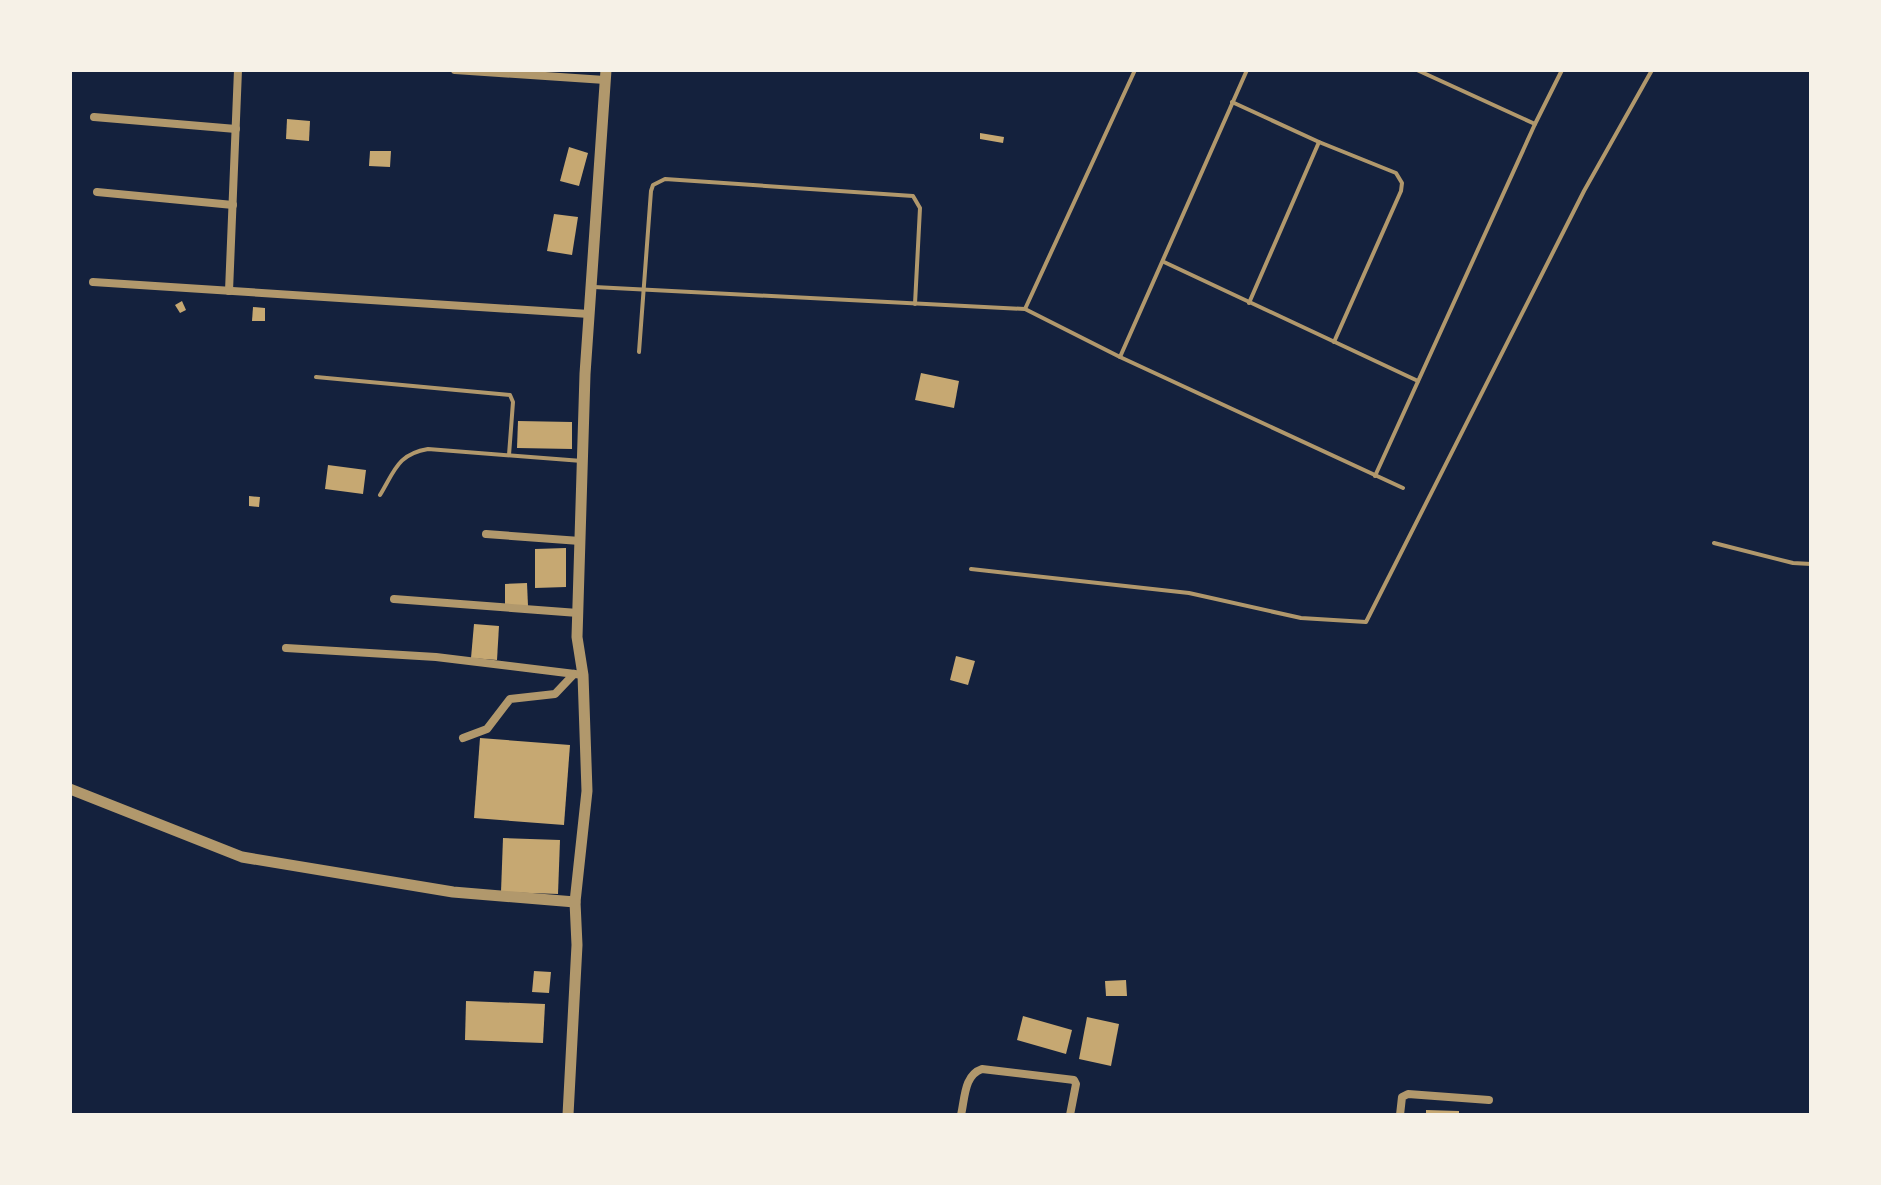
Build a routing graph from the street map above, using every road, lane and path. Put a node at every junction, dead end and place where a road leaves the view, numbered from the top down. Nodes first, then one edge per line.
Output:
1 (238, 70) edge
2 (455, 70) edge
3 (1135, 70) edge
4 (1247, 70) edge
5 (1417, 70) edge
6 (1562, 70) edge
7 (1652, 70) edge
8 (606, 75) edge
9 (1232, 102) junction
10 (94, 117) dead end
11 (1535, 124) junction
12 (236, 129) junction
13 (1319, 142) junction
14 (97, 192) dead end
15 (233, 205) junction
16 (1164, 262) junction
17 (93, 282) dead end
18 (591, 287) junction
19 (646, 289) junction
20 (229, 291) junction
21 (1249, 303) junction
22 (915, 304) junction
23 (1025, 309) junction
24 (589, 314) junction
25 (1334, 342) junction
26 (639, 352) dead end
27 (1120, 357) junction
28 (316, 377) dead end
29 (1418, 381) junction
30 (509, 455) junction
31 (583, 461) junction
32 (1375, 476) junction
33 (1403, 488) dead end
34 (380, 495) dead end
35 (486, 534) dead end
36 (580, 541) junction
37 (1714, 543) dead end
38 (1811, 564) edge
39 (971, 569) dead end
40 (394, 599) dead end
41 (578, 613) junction
42 (286, 648) dead end
43 (578, 675) junction
44 (463, 738) dead end
45 (70, 789) edge
46 (575, 902) junction
47 (1489, 1100) dead end
48 (568, 1115) edge
49 (961, 1115) edge
50 (1070, 1115) edge
51 (1400, 1115) edge

1 - 12 street
2 - 8 street
3 - 23 lane
4 - 9 lane
5 - 11 lane
6 - 11 lane
7 - 39 lane
8 - 18 street
9 - 13 lane
9 - 16 lane
10 - 12 street
11 - 29 lane
12 - 15 street
13 - 21 lane
13 - 25 lane
14 - 15 street
15 - 20 street
16 - 21 lane
16 - 27 lane
17 - 20 street
18 - 19 lane
18 - 24 street
19 - 22 lane
19 - 22 lane
19 - 26 lane
20 - 24 street
21 - 25 lane
22 - 23 lane
23 - 27 lane
24 - 31 street
25 - 29 lane
27 - 32 lane
28 - 30 lane
29 - 32 lane
30 - 31 lane
30 - 34 lane
31 - 36 street
32 - 33 lane
35 - 36 street
36 - 41 street
37 - 38 lane
40 - 41 street
41 - 43 street
42 - 43 street
43 - 44 street
43 - 46 street
45 - 46 street
46 - 48 street
47 - 51 street
49 - 50 street

